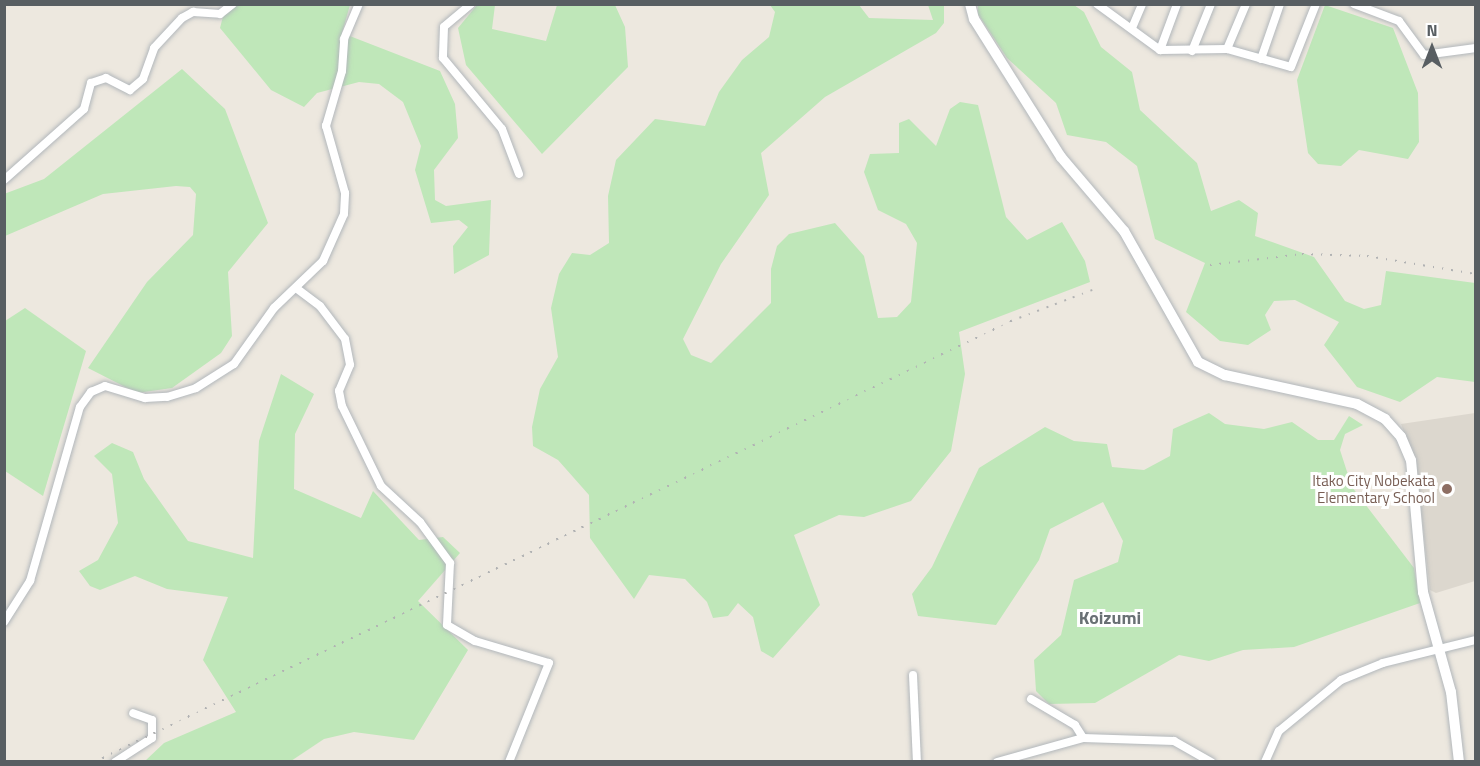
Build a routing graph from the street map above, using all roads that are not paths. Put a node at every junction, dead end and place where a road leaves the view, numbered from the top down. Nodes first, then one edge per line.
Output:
1 (233, 4) edge
2 (359, 4) edge
3 (471, 4) edge
4 (970, 4) edge
5 (1097, 4) edge
6 (1142, 4) edge
7 (1177, 4) edge
8 (1211, 4) edge
9 (1246, 4) edge
10 (1280, 4) edge
11 (1316, 4) edge
12 (1354, 4) edge
13 (1107, 7) edge
14 (1132, 28) junction
15 (1476, 48) edge
16 (1227, 49) junction
17 (1160, 50) junction
18 (1192, 51) junction
19 (1261, 59) junction
20 (519, 174) dead end
21 (4, 180) edge
22 (296, 288) junction
23 (4, 622) edge
24 (1476, 640) edge
25 (1438, 648) junction
26 (913, 675) dead end
27 (1031, 699) dead end
28 (133, 712) dead end
29 (1083, 738) junction
30 (115, 762) edge
31 (509, 762) edge
32 (917, 762) edge
33 (997, 762) edge
34 (1212, 762) edge
35 (1265, 762) edge
36 (1459, 762) edge

1 - 21 street
2 - 22 street
3 - 20 street
4 - 25 street
5 - 13 street
6 - 14 street
7 - 17 street
8 - 18 street
9 - 16 street
10 - 19 street
11 - 19 street
12 - 15 street
13 - 14 street
14 - 17 street
16 - 18 street
16 - 19 street
17 - 18 street
22 - 23 street
22 - 31 street
24 - 25 street
25 - 35 street
25 - 36 street
26 - 32 street
27 - 29 street
28 - 30 street
29 - 33 street
29 - 34 street

